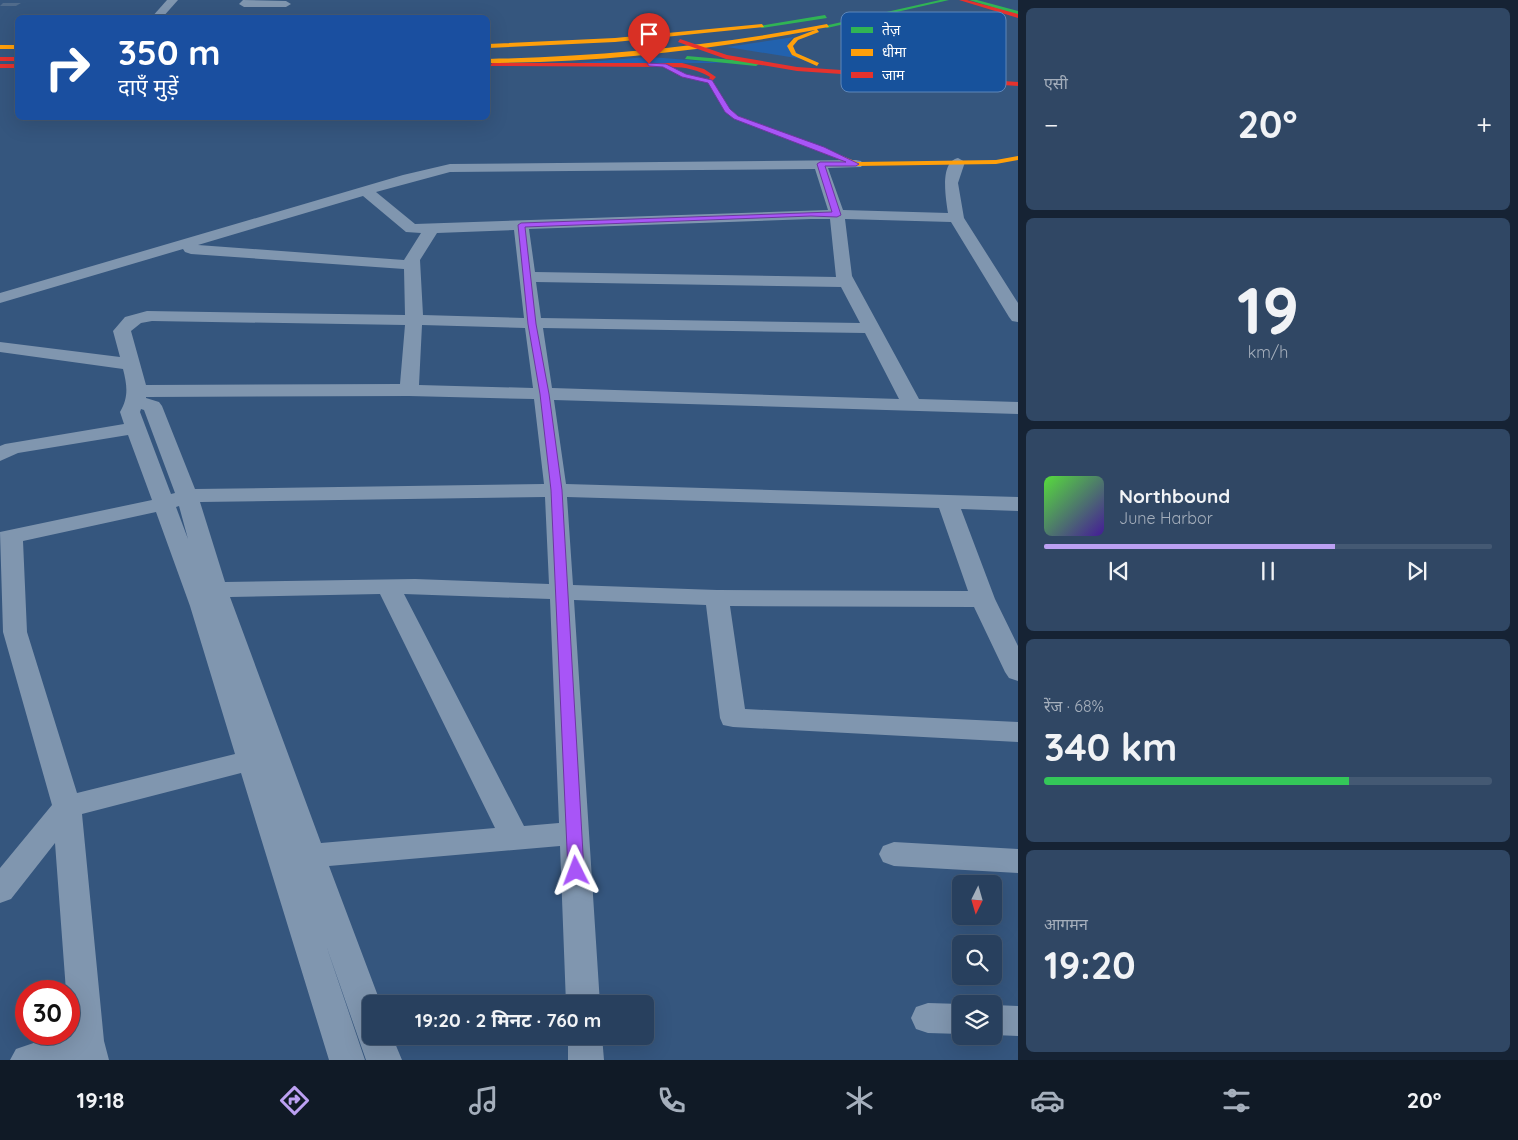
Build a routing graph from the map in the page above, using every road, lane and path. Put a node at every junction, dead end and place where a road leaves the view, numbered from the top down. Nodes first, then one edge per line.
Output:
1 (173, 0) edge
2 (249, 0) edge
3 (913, 0) edge
4 (947, 0) edge
5 (961, 0) edge
6 (971, 0) edge
7 (993, 0) edge
8 (1008, 0) edge
9 (288, 2) edge
10 (1018, 3) edge
11 (1018, 7) edge
12 (851, 12) edge
13 (890, 12) edge
14 (841, 14) edge
15 (1018, 14) edge
16 (159, 15) edge
17 (278, 15) edge
18 (825, 17) junction
19 (841, 22) edge
20 (841, 23) edge
21 (699, 43) junction
22 (490, 46) edge
23 (0, 47) edge
24 (15, 47) edge
25 (0, 53) edge
26 (15, 53) edge
27 (490, 53) edge
28 (634, 53) junction
29 (0, 59) edge
30 (15, 59) edge
31 (490, 60) edge
32 (756, 64) junction
33 (817, 64) junction
34 (490, 65) edge
35 (841, 65) edge
36 (0, 66) edge
37 (15, 66) edge
38 (841, 73) edge
39 (1018, 158) edge
40 (958, 162) junction
41 (996, 162) junction
42 (1018, 162) edge
43 (820, 164) junction
44 (856, 164) junction
45 (366, 191) junction
46 (837, 215) junction
47 (956, 218) junction
48 (521, 225) junction
49 (432, 228) junction
50 (176, 248) junction
51 (412, 265) junction
52 (527, 277) junction
53 (847, 282) junction
54 (0, 298) edge
55 (1018, 317) edge
56 (414, 320) junction
57 (532, 324) junction
58 (872, 328) junction
59 (0, 347) edge
60 (131, 364) junction
61 (409, 390) junction
62 (544, 394) junction
63 (912, 405) junction
64 (137, 407) junction
65 (1018, 408) edge
66 (0, 454) edge
67 (556, 490) junction
68 (175, 500) junction
69 (948, 502) junction
70 (1018, 504) edge
71 (6, 538) edge
72 (388, 586) junction
73 (206, 592) junction
74 (562, 592) junction
75 (717, 598) junction
76 (984, 599) junction
77 (1018, 672) edge
78 (1018, 732) edge
79 (263, 758) junction
80 (67, 807) junction
81 (574, 833) junction
82 (515, 838) junction
83 (894, 854) dead end
84 (311, 855) junction
85 (283, 859) junction
86 (1018, 861) edge
87 (0, 890) edge
88 (583, 995) edge
89 (362, 999) edge
90 (928, 1018) dead end
91 (952, 1019) edge
92 (1002, 1020) edge
93 (1018, 1021) edge
94 (379, 1045) edge
95 (585, 1045) edge
96 (89, 1050) edge
97 (28, 1060) edge
98 (347, 1060) edge
99 (384, 1060) edge
100 (586, 1060) edge

1 - 16 street
2 - 9 street
3 - 12 main road
4 - 13 main road
5 - 15 main road
6 - 15 main road
7 - 11 main road
8 - 10 main road
9 - 17 street
14 - 18 main road
18 - 21 main road
18 - 22 main road
19 - 21 main road
20 - 33 main road
21 - 27 main road
21 - 28 main road
21 - 32 main road
21 - 33 main road
23 - 24 main road
25 - 26 main road
28 - 31 main road
28 - 32 main road
29 - 30 main road
32 - 38 main road
33 - 35 main road
34 - 44 main road
36 - 37 main road
39 - 41 main road
40 - 41 main road
40 - 44 main road
40 - 47 street
41 - 42 street
43 - 44 street
43 - 45 street
43 - 46 street
45 - 49 street
45 - 50 street
46 - 47 street
46 - 48 street
46 - 53 street
47 - 55 street
48 - 49 street
48 - 52 street
49 - 51 street
50 - 51 street
50 - 54 street
51 - 56 street
52 - 53 street
52 - 57 street
53 - 58 street
56 - 57 street
56 - 60 street
56 - 61 street
57 - 58 street
57 - 62 street
58 - 63 street
59 - 60 street
60 - 64 street
61 - 62 street
61 - 64 street
62 - 63 street
62 - 67 street
63 - 65 street
64 - 66 street
64 - 68 street
67 - 68 street
67 - 69 street
67 - 74 street
68 - 71 street
68 - 73 street
69 - 70 street
69 - 76 street
71 - 80 street
72 - 73 street
72 - 74 street
72 - 82 street
73 - 79 street
74 - 75 street
74 - 81 street
75 - 76 street
75 - 78 street
76 - 77 street
79 - 80 street
79 - 84 street
79 - 85 street
80 - 87 street
80 - 96 street
81 - 82 street
81 - 88 street
82 - 84 street
83 - 86 street
84 - 85 street
84 - 89 street
85 - 98 street
90 - 91 street
92 - 93 street
94 - 99 street
95 - 100 street
96 - 97 street

